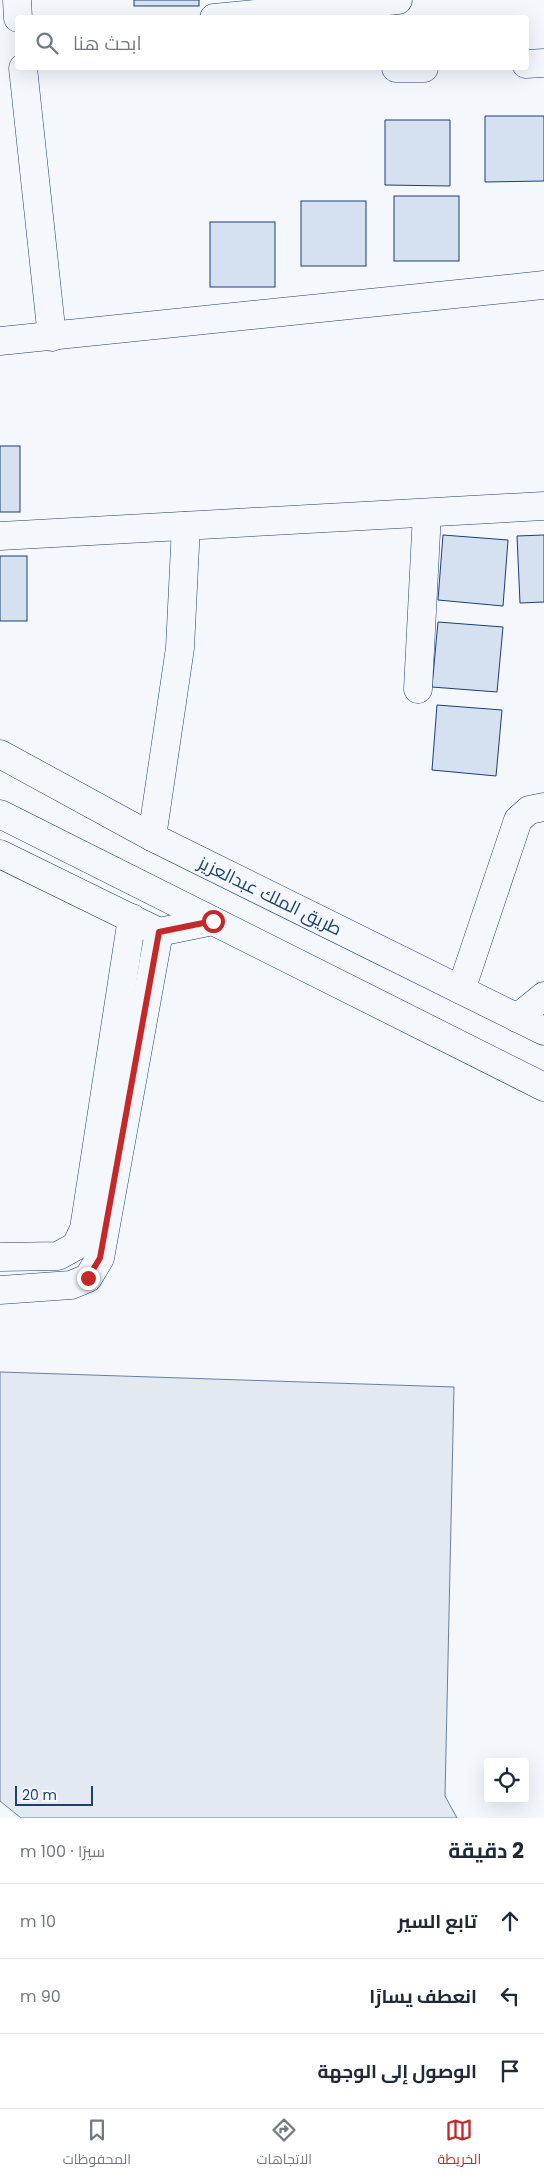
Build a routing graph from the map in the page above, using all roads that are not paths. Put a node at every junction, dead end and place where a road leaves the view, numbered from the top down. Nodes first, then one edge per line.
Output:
1 (17, 0) edge
2 (398, 0) edge
3 (332, 3) edge
4 (18, 15) edge
5 (238, 15) edge
6 (0, 18) edge
7 (15, 18) edge
8 (544, 63) edge
9 (529, 64) edge
10 (23, 70) edge
11 (544, 285) edge
12 (52, 337) junction
13 (0, 341) edge
14 (544, 506) edge
15 (427, 513) junction
16 (186, 526) junction
17 (0, 536) edge
18 (418, 689) dead end
19 (0, 754) edge
20 (544, 807) edge
21 (0, 814) edge
22 (152, 837) junction
23 (0, 854) edge
24 (132, 918) junction
25 (213, 921) junction
26 (159, 932) junction
27 (461, 990) junction
28 (544, 996) edge
29 (518, 1018) junction
30 (544, 1031) edge
31 (544, 1087) edge
32 (0, 1257) edge
33 (0, 1290) edge

1 - 4 main road
2 - 3 main road
3 - 5 main road
6 - 7 main road
8 - 9 main road
10 - 12 main road
11 - 12 main road
12 - 13 main road
14 - 15 main road
15 - 16 main road
15 - 18 main road
16 - 17 main road
16 - 22 main road
19 - 22 main road, طريق الملك عبدالعزيز
20 - 27 main road
21 - 25 main road
22 - 27 main road, طريق الملك عبدالعزيز
23 - 24 main road
24 - 26 main road
24 - 32 main road
25 - 26 main road
25 - 31 main road
26 - 33 main road
27 - 29 main road, طريق الملك عبدالعزيز
28 - 29 main road
29 - 30 main road, طريق الملك عبدالعزيز

